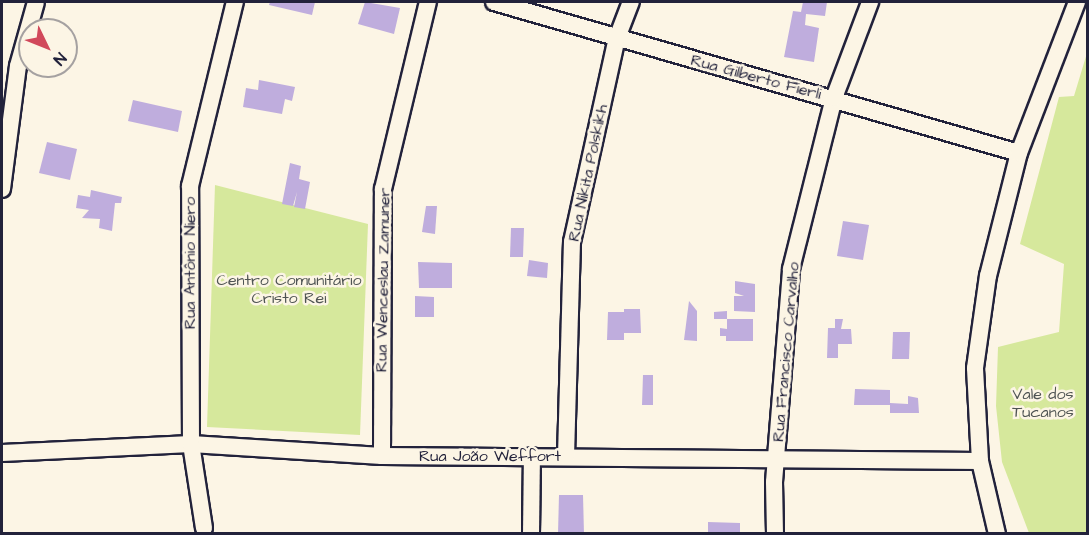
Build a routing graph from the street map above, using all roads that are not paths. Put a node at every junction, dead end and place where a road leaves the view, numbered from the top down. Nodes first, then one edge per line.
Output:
1 (36, 2) edge
2 (234, 2) edge
3 (428, 2) edge
4 (494, 2) edge
5 (631, 2) edge
6 (870, 2) edge
7 (1077, 2) edge
8 (617, 38) junction
9 (834, 98) junction
10 (1019, 153) junction
11 (2, 189) edge
12 (191, 444) junction
13 (2, 453) edge
14 (382, 456) junction
15 (532, 456) junction
16 (566, 456) junction
17 (776, 461) junction
18 (980, 461) junction
19 (204, 528) dead end
20 (531, 534) edge
21 (775, 534) edge
22 (997, 534) edge

1 - 11 street
2 - 12 street, Rua Antônio Niero
3 - 14 street, Rua Wenceslau Zamuner
4 - 8 street, Rua Gilberto Fierli
5 - 8 street, Rua Nikita Polskikh
6 - 9 street, Rua Francisco Carvalho
7 - 10 street
8 - 9 street, Rua Gilberto Fierli
8 - 16 street, Rua Nikita Polskikh
9 - 10 street, Rua Gilberto Fierli
9 - 17 street, Rua Francisco Carvalho
10 - 18 street
12 - 13 street, Rua João Weffort
12 - 14 street, Rua João Weffort
12 - 19 street, Rua Antônio Niero
14 - 15 street, Rua João Weffort
15 - 16 street, Rua João Weffort
15 - 20 street
16 - 17 street, Rua João Weffort
17 - 18 street, Rua João Weffort
17 - 21 street, Rua Francisco Carvalho
18 - 22 street

